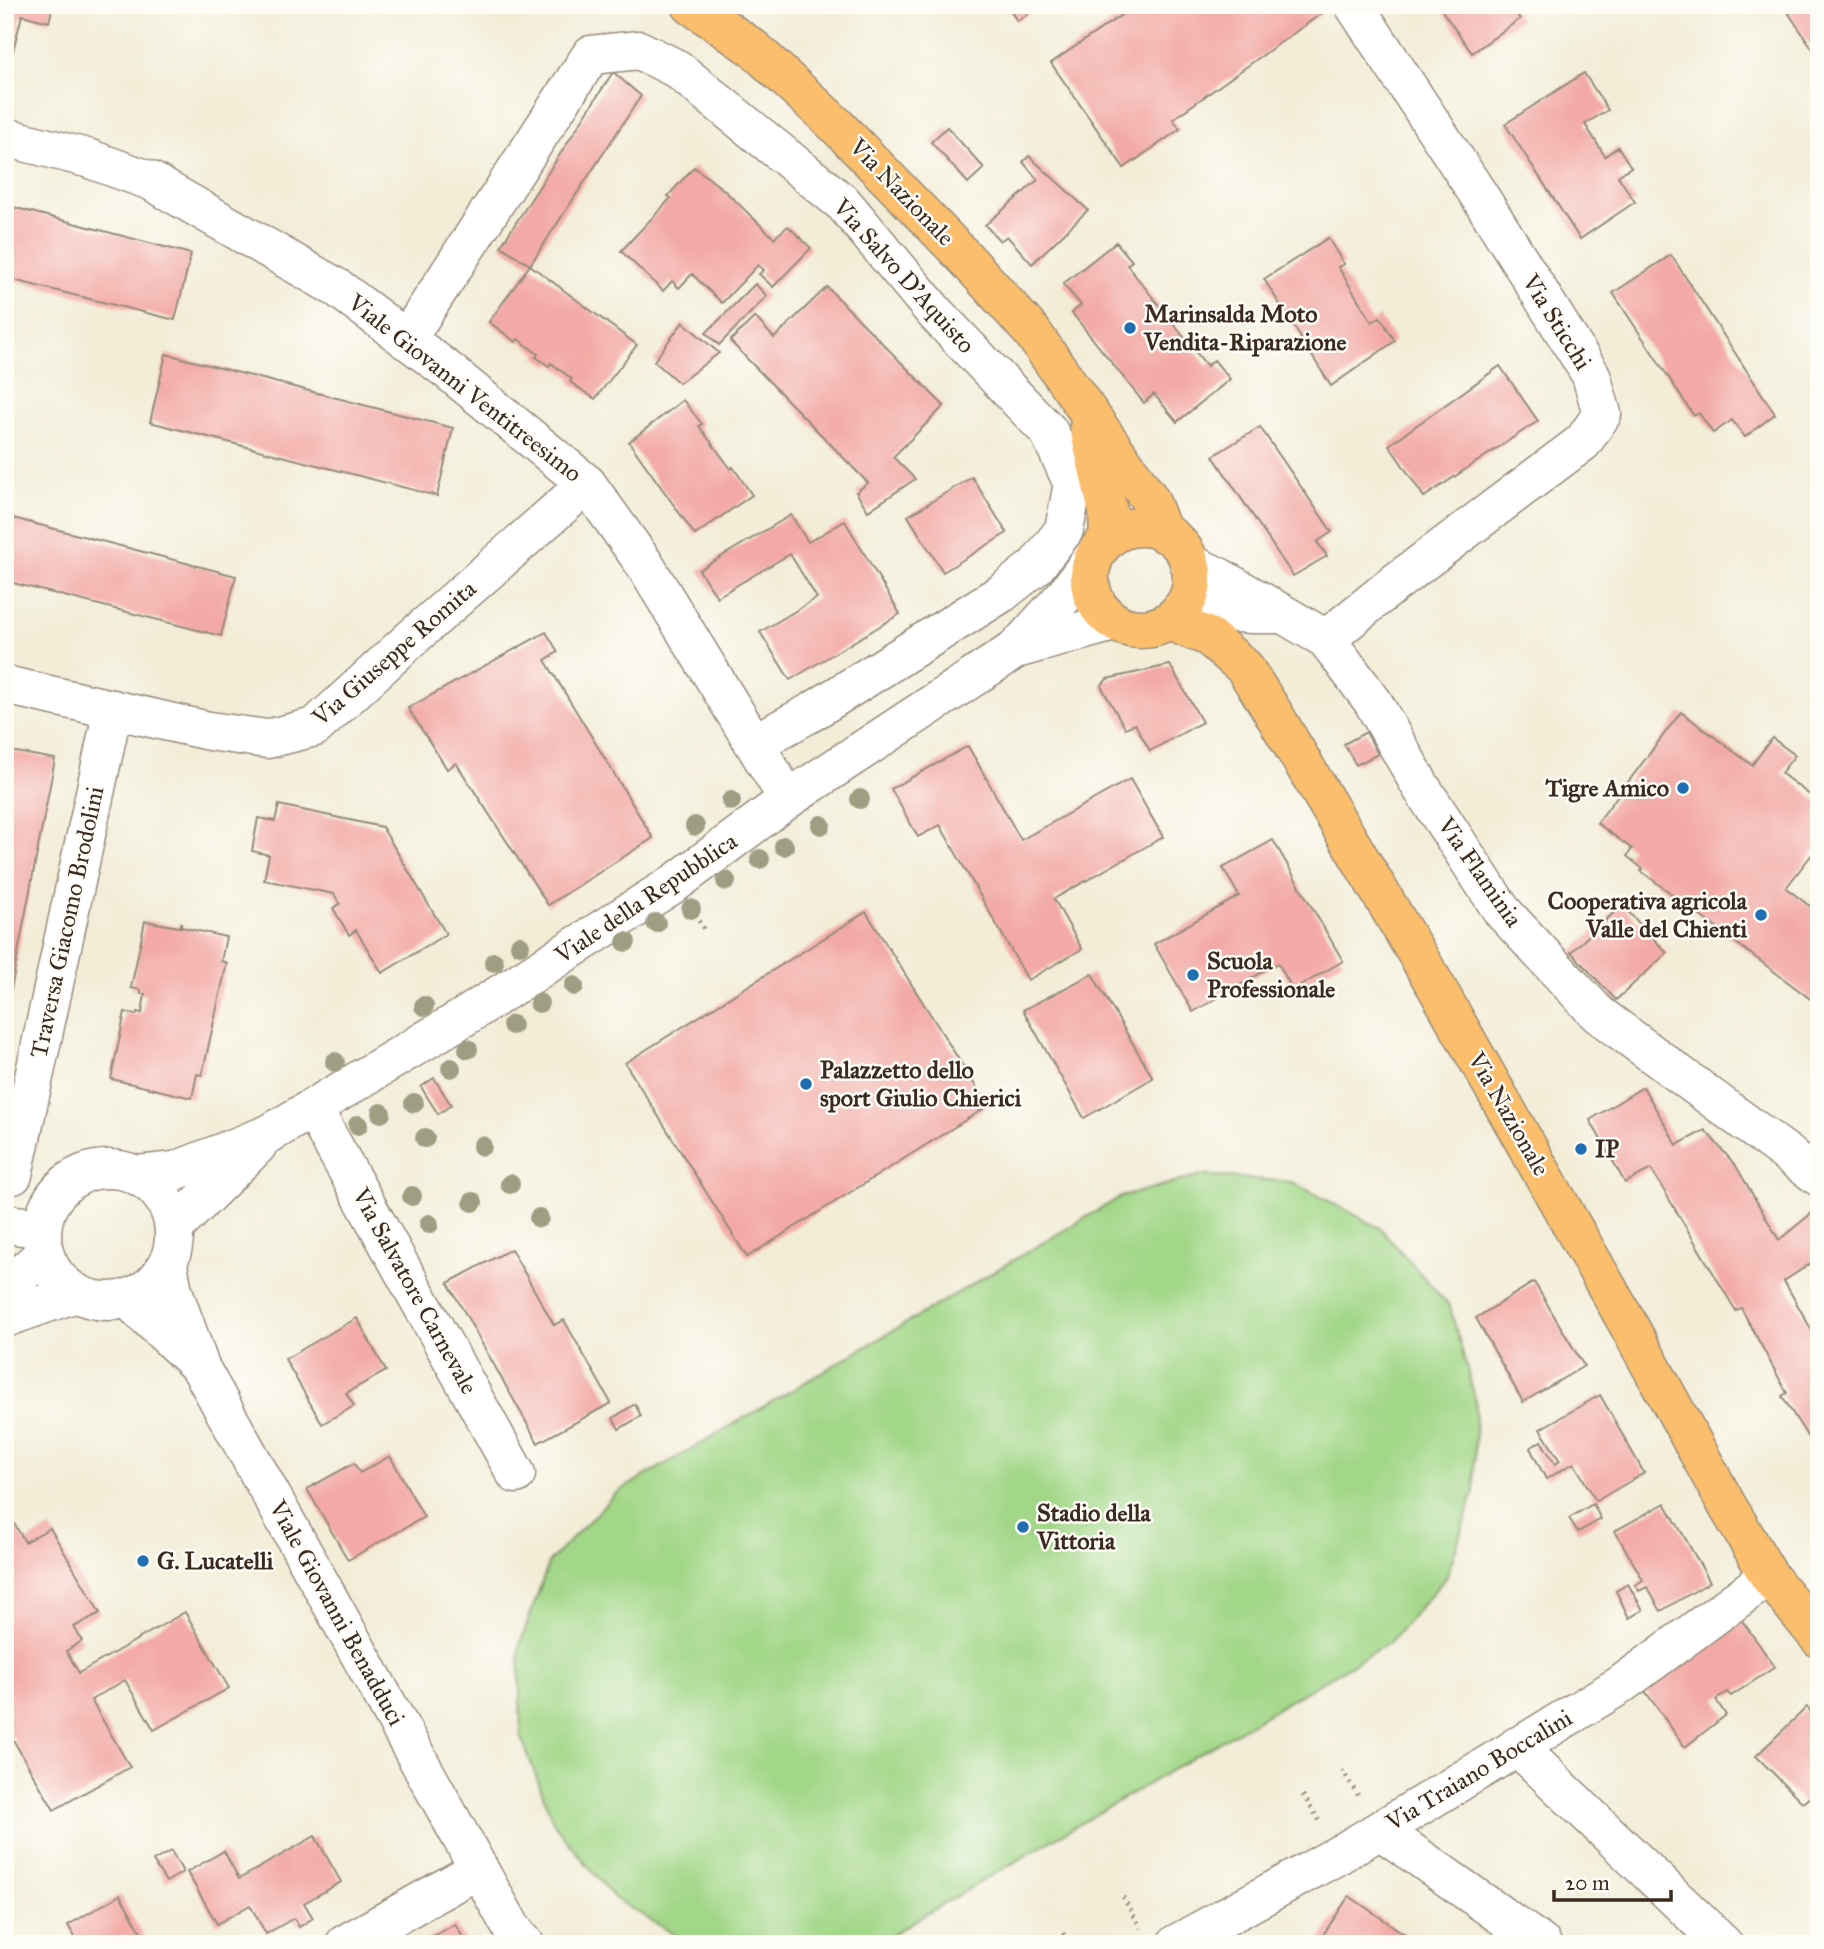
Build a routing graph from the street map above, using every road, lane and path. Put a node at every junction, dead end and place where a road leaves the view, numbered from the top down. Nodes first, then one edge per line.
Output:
1 (691, 5) edge
2 (1354, 5) edge
3 (5, 137) edge
4 (406, 340) junction
5 (1084, 408) junction
6 (587, 484) junction
7 (1163, 533) junction
8 (1102, 547) junction
9 (1189, 563) junction
10 (1279, 614) junction
11 (1175, 615) junction
12 (1114, 622) junction
13 (1326, 639) junction
14 (1016, 649) junction
15 (5, 685) edge
16 (113, 709) junction
17 (755, 743) junction
18 (788, 799) junction
19 (313, 1109) junction
20 (269, 1134) junction
21 (9, 1175) edge
22 (138, 1175) junction
23 (1819, 1177) edge
24 (66, 1184) junction
25 (175, 1227) junction
26 (31, 1236) edge
27 (168, 1265) junction
28 (5, 1289) edge
29 (76, 1293) junction
30 (128, 1299) junction
31 (5, 1318) edge
32 (200, 1367) junction
33 (516, 1474) dead end
34 (1769, 1576) junction
35 (1819, 1638) edge
36 (1517, 1746) junction
37 (1380, 1830) junction
38 (479, 1869) junction
39 (1123, 1897) dead end
40 (1064, 1933) dead end
41 (1188, 1938) edge
42 (345, 1944) edge
43 (525, 1944) edge
44 (1070, 1944) edge
45 (1542, 1944) edge
46 (1723, 1944) edge

1 - 5 main road, Via Nazionale
2 - 13 street, Via Sticchi
3 - 4 street, Viale Giovanni Ventitreesimo
4 - 6 street, Viale Giovanni Ventitreesimo
4 - 17 street, Via Salvo D'Aquisto
5 - 7 main road, Via Nazionale
5 - 8 main road, Via Nazionale
6 - 16 street, Via Giuseppe Romita
6 - 17 street, Viale Giovanni Ventitreesimo
7 - 8 main road
7 - 9 main road
8 - 12 main road
8 - 14 street, Viale della Repubblica
9 - 10 street, Via Flaminia
9 - 11 main road
10 - 11 street, Via Flaminia
10 - 13 street, Via Flaminia
11 - 12 main road
11 - 34 main road, Via Nazionale
12 - 14 street, Viale della Repubblica
13 - 23 street, Via Flaminia
14 - 18 street, Viale della Repubblica
15 - 16 street, Via Giuseppe Romita
16 - 21 street, Traversa Giacomo Brodolini
17 - 18 street, Viale Giovanni Ventitreesimo
18 - 19 street, Viale della Repubblica
19 - 20 street, Viale della Repubblica
19 - 33 street, Via Salvatore Carnevale
20 - 22 street, Viale della Repubblica
20 - 25 street, Viale della Repubblica
21 - 24 street
22 - 24 street
22 - 25 street
24 - 26 street
25 - 27 street
26 - 28 street
26 - 29 street
27 - 30 street
27 - 32 street
29 - 30 street
29 - 31 street
30 - 32 street, Viale Giovanni Benadduci
32 - 38 street, Viale Giovanni Benadduci
34 - 35 main road, Via Nazionale
34 - 36 street, Via Traiano Boccalini
36 - 37 street, Via Traiano Boccalini
36 - 46 street
37 - 41 street, Via Traiano Boccalini
37 - 45 street
38 - 42 street
38 - 43 street, Viale Giovanni Benadduci
39 - 41 path
40 - 44 path

